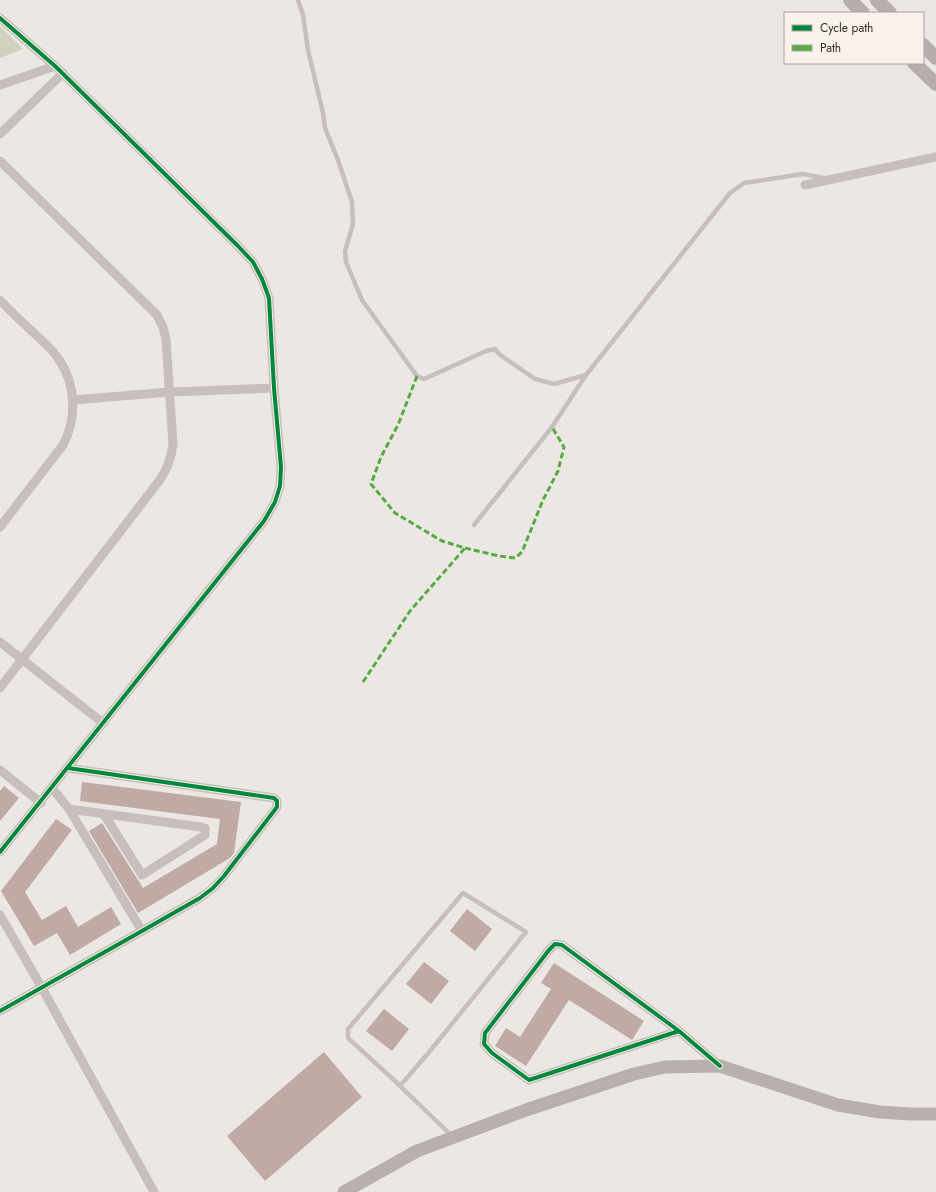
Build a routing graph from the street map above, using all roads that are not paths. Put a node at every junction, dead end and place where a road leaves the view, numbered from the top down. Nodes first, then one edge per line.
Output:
1 (298, 0) edge
2 (850, 0) edge
3 (877, 0) edge
4 (862, 12) edge
5 (889, 12) edge
6 (0, 18) edge
7 (924, 46) edge
8 (936, 58) edge
9 (915, 64) edge
10 (55, 66) junction
11 (63, 73) junction
12 (936, 84) edge
13 (0, 86) edge
14 (0, 134) edge
15 (936, 157) edge
16 (0, 162) edge
17 (833, 179) junction
18 (805, 185) dead end
19 (0, 300) edge
20 (586, 375) junction
21 (274, 388) junction
22 (170, 392) junction
23 (73, 400) junction
24 (3, 516) edge
25 (474, 525) dead end
26 (0, 527) edge
27 (0, 642) edge
28 (22, 660) junction
29 (0, 688) edge
30 (103, 723) junction
31 (68, 768) junction
32 (0, 770) edge
33 (52, 788) junction
34 (41, 803) junction
35 (70, 809) junction
36 (104, 814) junction
37 (0, 852) edge
38 (0, 915) edge
39 (142, 932) junction
40 (42, 988) junction
41 (0, 1011) edge
42 (679, 1031) junction
43 (720, 1066) junction
44 (400, 1086) junction
45 (936, 1114) edge
46 (453, 1138) junction
47 (154, 1192) edge
48 (344, 1192) edge

1 - 20 lane
2 - 4 main road
3 - 5 main road
6 - 10 street
7 - 8 main road
9 - 12 main road
10 - 11 street
10 - 13 street
11 - 14 street
11 - 21 street
15 - 17 street
16 - 22 street
17 - 18 street
17 - 20 lane
19 - 23 street
20 - 25 lane
21 - 22 street
21 - 30 street
22 - 23 street
22 - 28 street
23 - 24 street
24 - 26 street
27 - 28 street
28 - 29 street
28 - 30 street
30 - 31 street
31 - 33 street
31 - 39 street
32 - 34 street
33 - 34 street
33 - 35 street
34 - 37 street
35 - 36 street
35 - 39 street
36 - 36 street
38 - 40 street
39 - 40 street
40 - 41 street
40 - 47 street
42 - 42 street
42 - 43 street
43 - 45 main road
43 - 46 main road
44 - 44 lane
44 - 46 lane
46 - 48 main road

